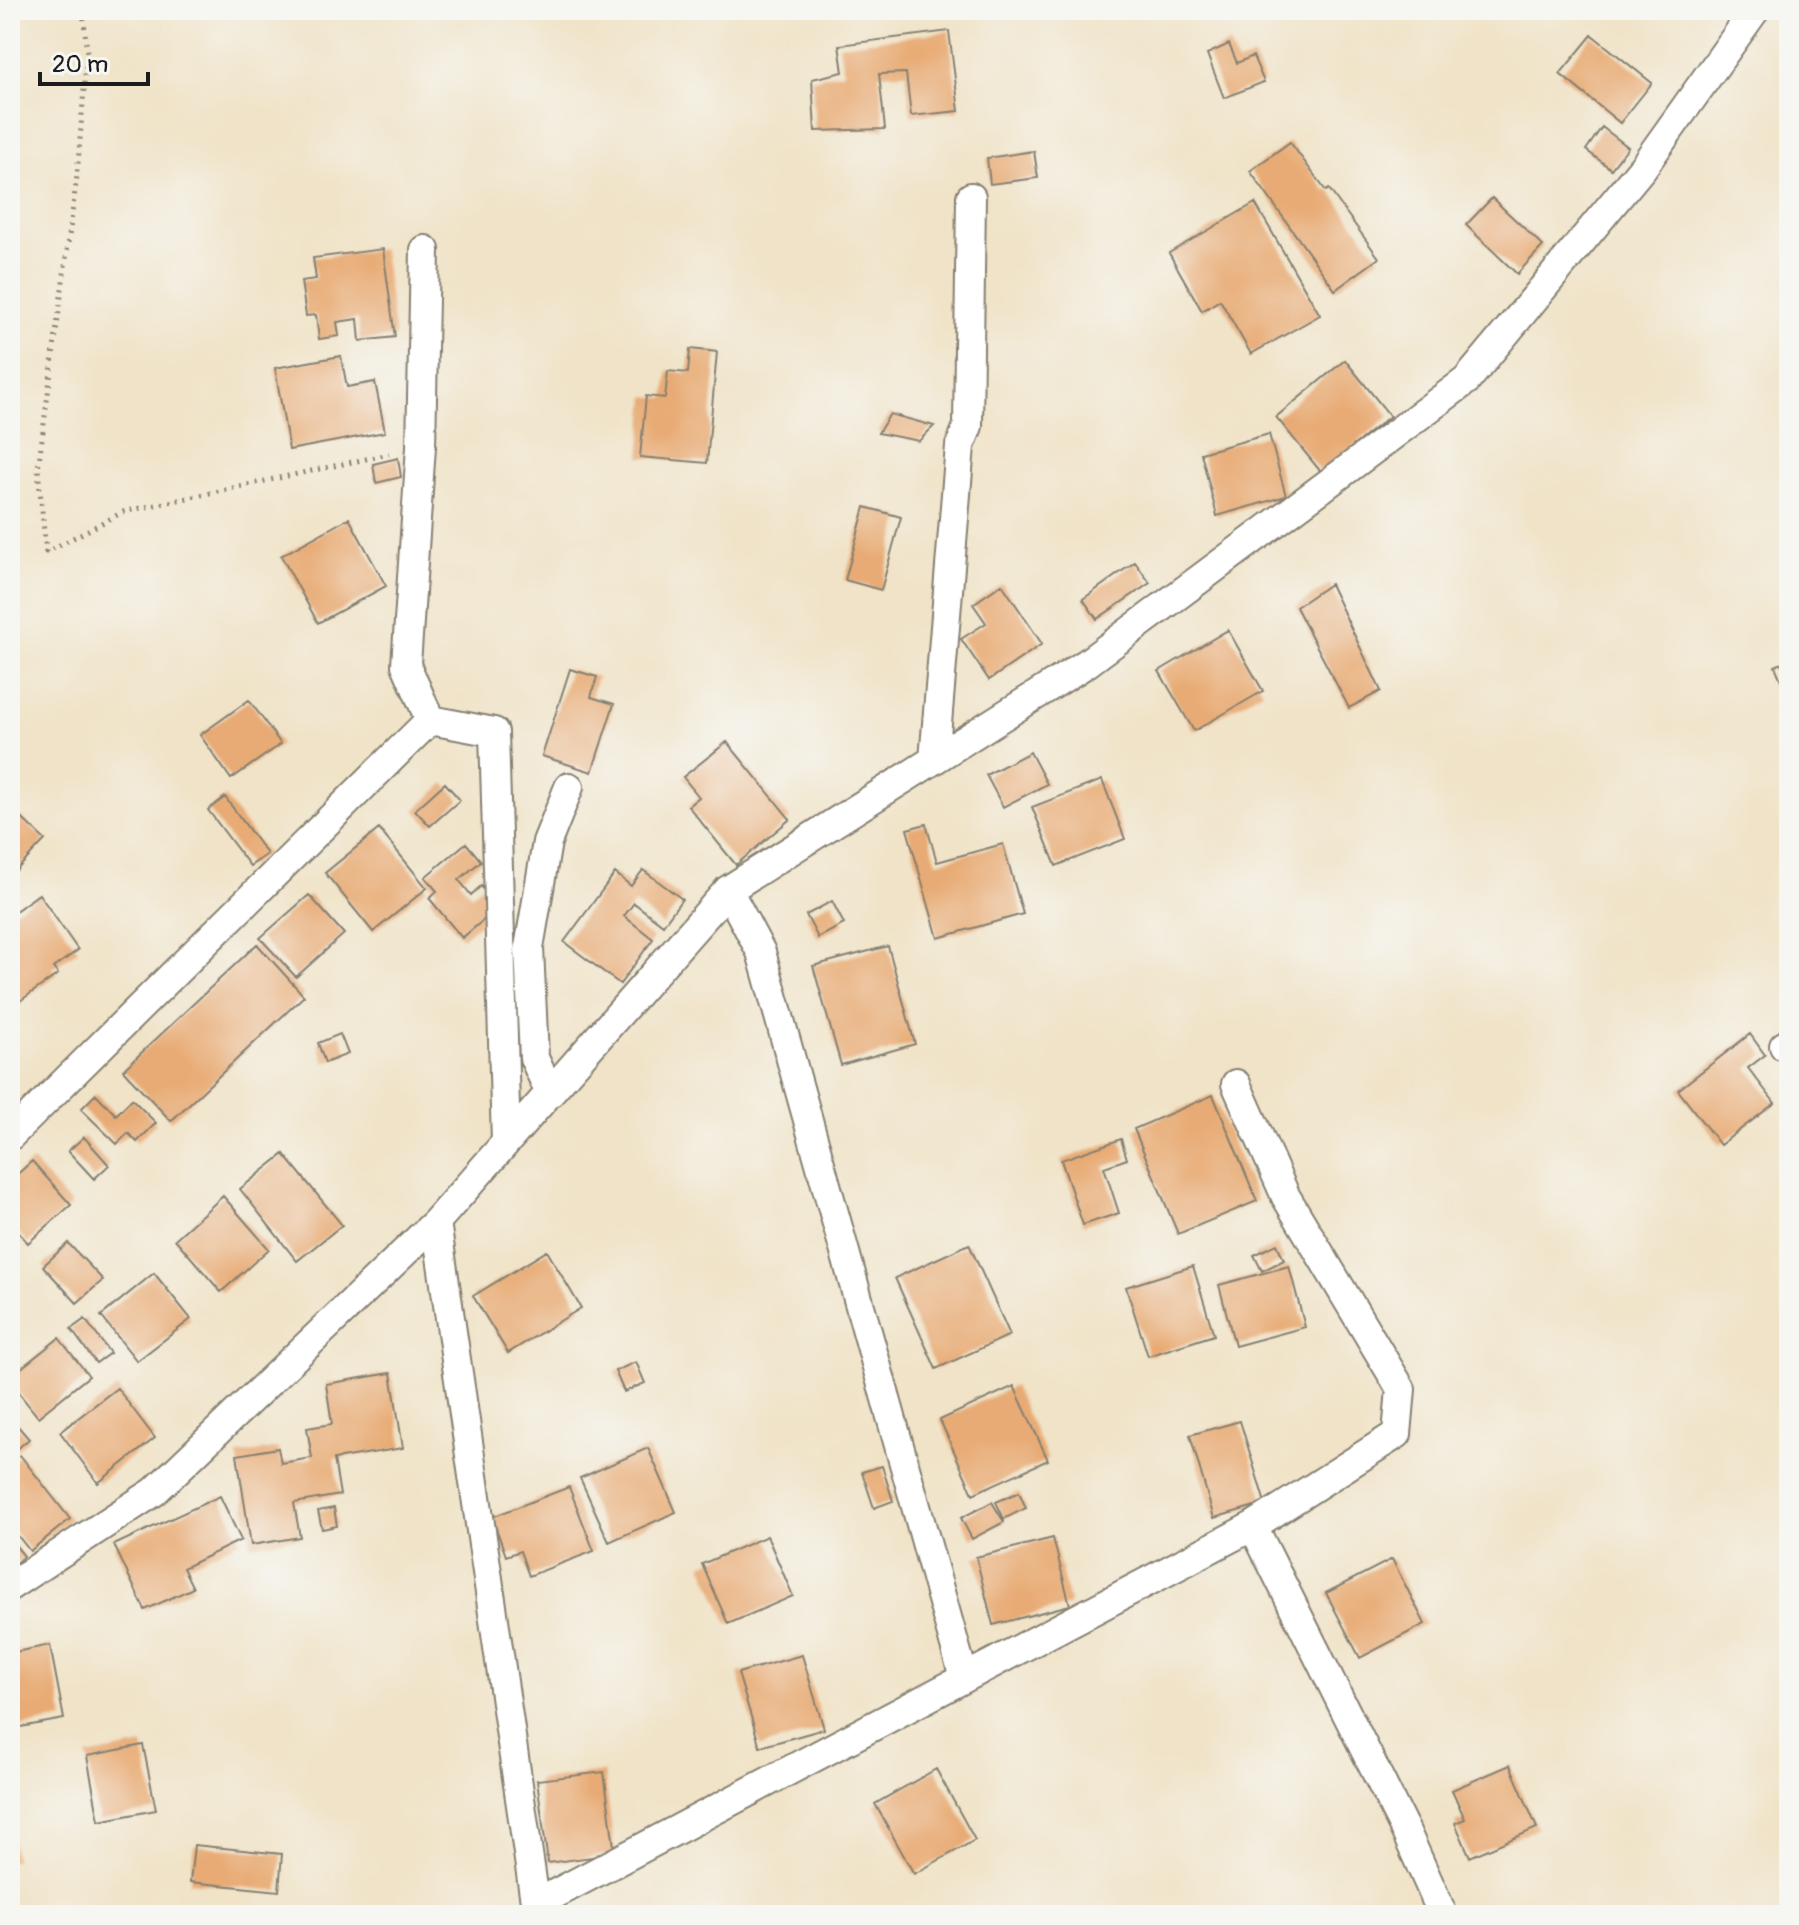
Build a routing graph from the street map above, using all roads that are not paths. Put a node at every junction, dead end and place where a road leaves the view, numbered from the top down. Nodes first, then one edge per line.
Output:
1 (1755, 10) edge
2 (971, 197) dead end
3 (425, 250) dead end
4 (430, 720) junction
5 (934, 760) junction
6 (569, 787) dead end
7 (728, 890) junction
8 (1236, 1084) dead end
9 (550, 1093) junction
10 (10, 1136) edge
11 (506, 1142) junction
12 (436, 1222) junction
13 (1253, 1526) junction
14 (10, 1586) edge
15 (964, 1678) junction
16 (536, 1910) edge
17 (1443, 1915) edge

1 - 5 street
2 - 5 street
3 - 4 street
4 - 10 street
4 - 11 street
5 - 7 street
6 - 9 street
7 - 9 street
7 - 15 street
8 - 13 street
9 - 11 street
11 - 12 street
12 - 14 street
12 - 16 street
13 - 15 street
13 - 17 street
15 - 16 street

